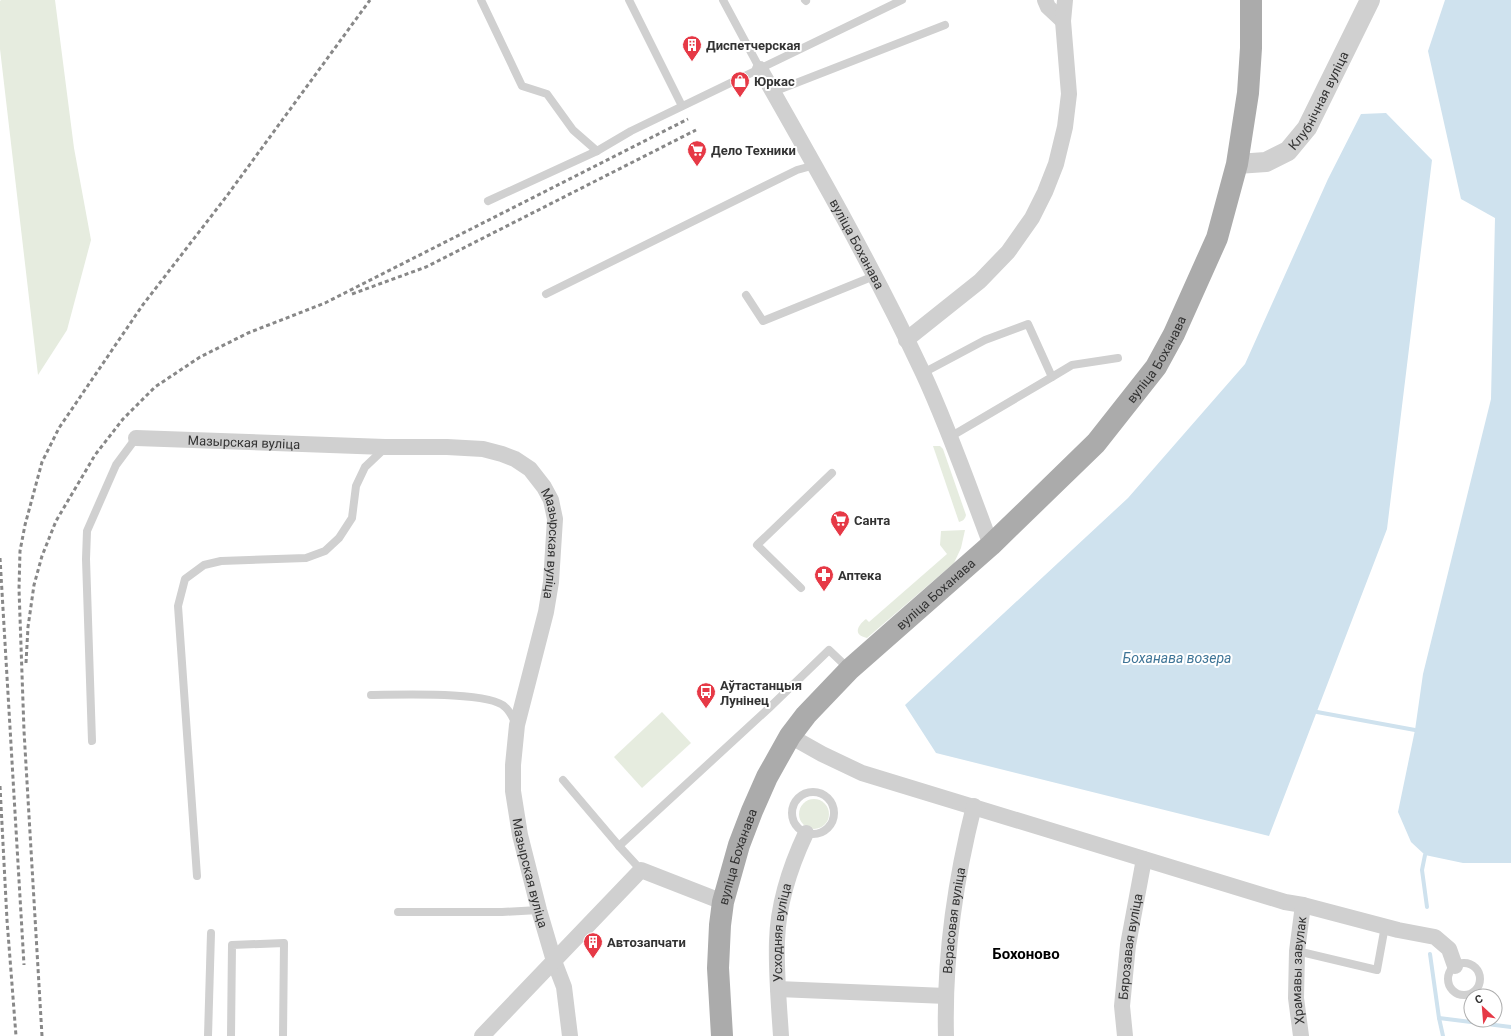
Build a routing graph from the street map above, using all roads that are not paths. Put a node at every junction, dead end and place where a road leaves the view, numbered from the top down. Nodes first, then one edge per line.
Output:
1 (482, 0) edge
2 (628, 0) edge
3 (723, 0) edge
4 (902, 0) edge
5 (1045, 0) edge
6 (1065, 0) edge
7 (1251, 0) edge
8 (1370, 0) edge
9 (1063, 21) junction
10 (945, 25) dead end
11 (760, 69) junction
12 (773, 92) junction
13 (682, 106) junction
14 (597, 151) junction
15 (1237, 164) junction
16 (815, 165) junction
17 (488, 200) dead end
18 (874, 276) junction
19 (546, 294) dead end
20 (746, 295) dead end
21 (906, 340) junction
22 (1118, 358) dead end
23 (923, 373) junction
24 (1052, 376) junction
25 (950, 437) junction
26 (136, 438) joint
27 (385, 447) junction
28 (832, 473) dead end
29 (991, 545) junction
30 (801, 588) dead end
31 (850, 670) junction
32 (371, 695) dead end
33 (517, 725) junction
34 (790, 736) junction
35 (92, 741) dead end
36 (563, 780) dead end
37 (974, 806) junction
38 (806, 833) junction
39 (619, 846) junction
40 (1144, 859) junction
41 (641, 870) junction
42 (197, 876) dead end
43 (723, 902) junction
44 (1303, 905) junction
45 (539, 910) junction
46 (398, 912) dead end
47 (1385, 926) junction
48 (211, 933) dead end
49 (1297, 951) junction
50 (554, 961) junction
51 (1455, 966) dead end
52 (778, 989) junction
53 (946, 996) junction
54 (208, 1036) edge
55 (231, 1036) edge
56 (283, 1036) edge
57 (482, 1036) edge
58 (570, 1036) edge
59 (722, 1036) edge
60 (781, 1036) edge
61 (946, 1036) edge
62 (1125, 1036) edge
63 (1301, 1036) edge

1 - 14 lane
2 - 13 lane
3 - 11 lane
4 - 11 lane
5 - 9 street
6 - 9 street
7 - 15 main road, вуліца Боханава
8 - 15 street, Клубнічная вуліца
9 - 21 street
10 - 12 lane
11 - 12 street, вуліца Боханава
11 - 13 lane
12 - 16 street, вуліца Боханава
13 - 14 lane
14 - 17 lane
15 - 29 main road, вуліца Боханава
16 - 18 street, вуліца Боханава
16 - 19 lane
18 - 20 lane
18 - 21 street, вуліца Боханава
21 - 23 street, вуліца Боханава
22 - 24 lane
23 - 24 lane
23 - 25 street, вуліца Боханава
24 - 25 lane
25 - 29 street, вуліца Боханава
26 - 27 street, Мазырская вуліца
26 - 35 lane
27 - 33 street, Мазырская вуліца
27 - 42 lane
28 - 30 lane
29 - 31 main road, вуліца Боханава
31 - 34 main road, вуліца Боханава
31 - 39 lane
32 - 33 lane
33 - 45 street, Мазырская вуліца
34 - 37 street
34 - 43 main road, вуліца Боханава
36 - 39 lane
37 - 40 street
37 - 53 street, Верасовая вуліца
38 - 38 lane
38 - 52 street, Усходняя вуліца
39 - 41 lane
40 - 44 street
40 - 62 street, Бярозавая вуліца
41 - 43 street, вуліца Боханава
41 - 50 street
43 - 59 main road
44 - 47 street
44 - 49 street, Храмавы завулак
45 - 46 lane
45 - 50 street, Мазырская вуліца
47 - 49 lane
47 - 51 street
48 - 54 lane
49 - 63 street, Храмавы завулак
50 - 57 street
50 - 58 street, Мазырская вуліца
52 - 53 street
52 - 60 street, Усходняя вуліца
53 - 61 street, Верасовая вуліца
55 - 56 lane

